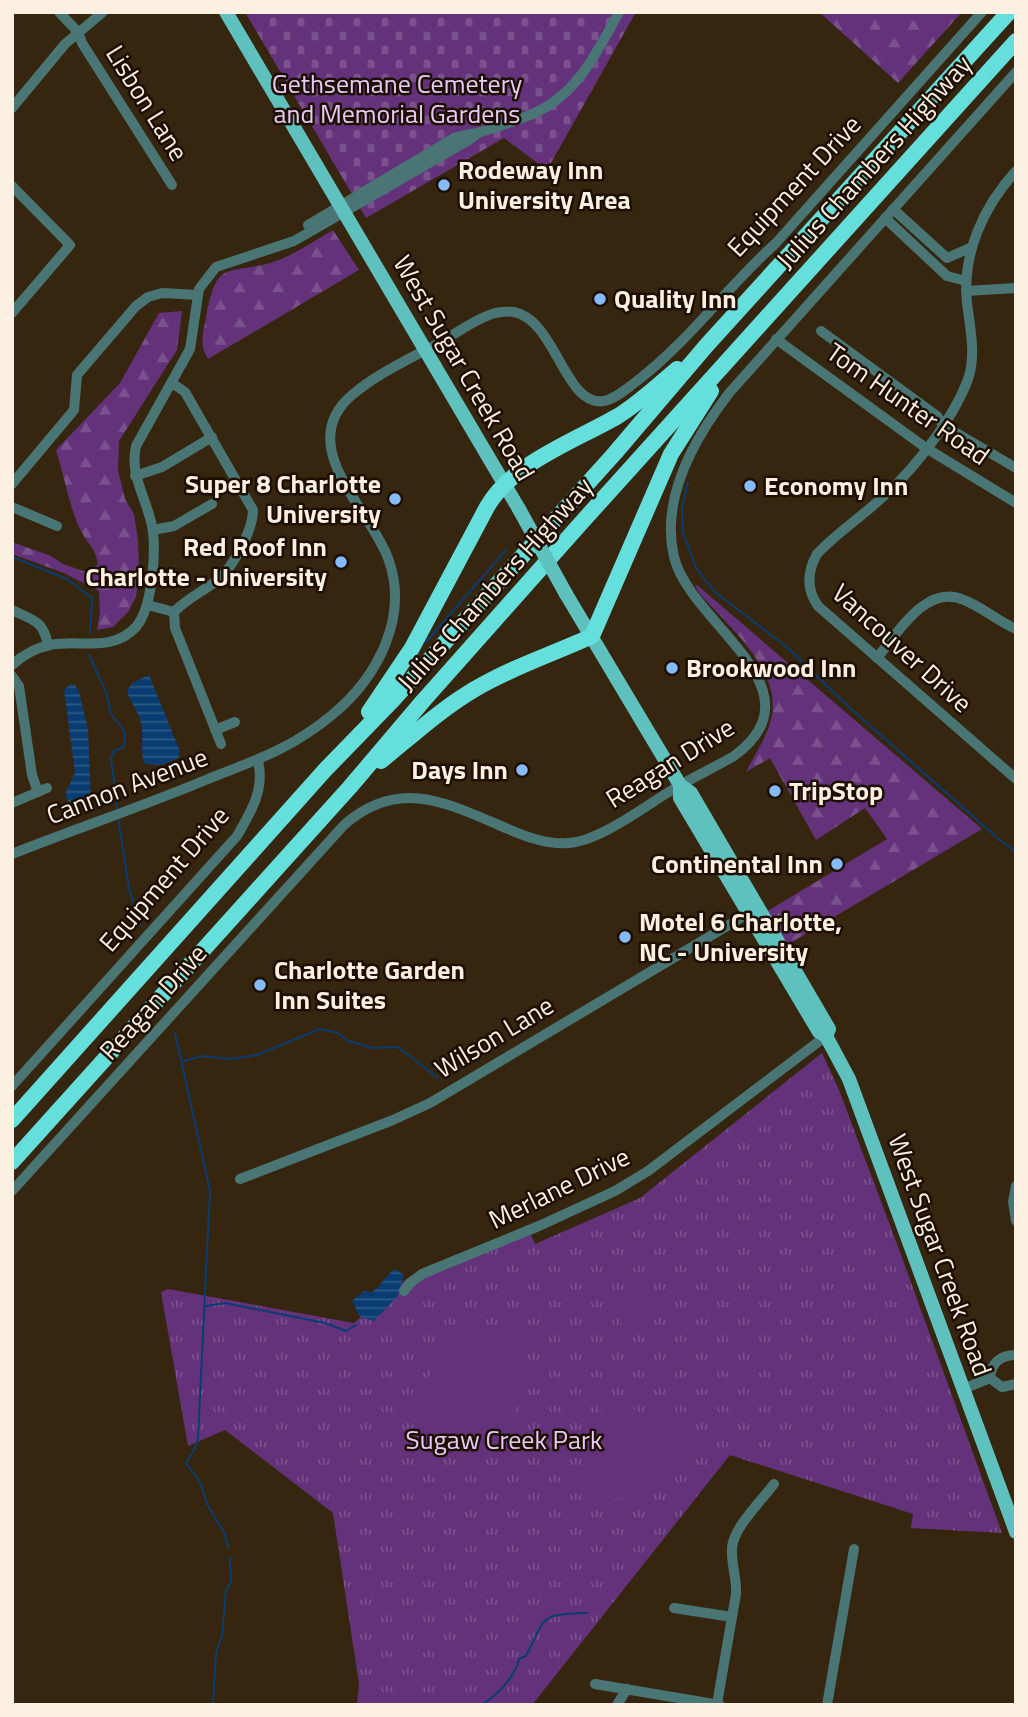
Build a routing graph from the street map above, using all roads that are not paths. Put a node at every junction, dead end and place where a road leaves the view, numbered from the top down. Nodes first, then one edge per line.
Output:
1 (59, 12) edge
2 (103, 12) edge
3 (226, 12) edge
4 (619, 12) edge
5 (982, 12) edge
6 (1009, 12) edge
7 (78, 32) junction
8 (1016, 41) edge
9 (1016, 72) edge
10 (12, 107) edge
11 (1016, 171) edge
12 (12, 186) edge
13 (172, 186) dead end
14 (342, 209) junction
15 (889, 214) junction
16 (972, 247) junction
17 (966, 286) junction
18 (1016, 288) edge
19 (198, 295) junction
20 (12, 313) edge
21 (821, 331) dead end
22 (776, 339) junction
23 (706, 346) junction
24 (425, 350) junction
25 (729, 360) junction
26 (172, 383) junction
27 (943, 425) junction
28 (212, 437) junction
29 (926, 447) junction
30 (1016, 468) edge
31 (135, 475) junction
32 (12, 484) edge
33 (503, 484) junction
34 (1016, 503) edge
35 (212, 504) dead end
36 (12, 507) edge
37 (57, 526) dead end
38 (153, 530) junction
39 (148, 605) junction
40 (12, 611) edge
41 (174, 612) junction
42 (1016, 629) edge
43 (592, 636) junction
44 (48, 645) junction
45 (877, 658) junction
46 (12, 665) edge
47 (12, 676) edge
48 (236, 722) dead end
49 (215, 730) junction
50 (221, 744) dead end
51 (258, 761) junction
52 (325, 770) junction
53 (1016, 779) edge
54 (680, 785) junction
55 (350, 787) junction
56 (12, 803) edge
57 (12, 841) edge
58 (15, 853) edge
59 (753, 910) junction
60 (827, 1036) junction
61 (12, 1086) edge
62 (12, 1120) edge
63 (12, 1162) edge
64 (240, 1179) dead end
65 (1016, 1186) edge
66 (12, 1191) edge
67 (1016, 1221) edge
68 (404, 1291) dead end
69 (1016, 1355) edge
70 (990, 1378) junction
71 (1016, 1384) edge
72 (963, 1389) junction
73 (774, 1484) dead end
74 (1013, 1517) edge
75 (1016, 1532) edge
76 (854, 1549) dead end
77 (674, 1608) dead end
78 (732, 1617) junction
79 (595, 1684) dead end
80 (627, 1689) junction
81 (718, 1704) edge
82 (617, 1705) edge
83 (827, 1705) edge

1 - 7 street, Lisbon Lane
2 - 7 street
3 - 14 main road, West Sugar Creek Road
4 - 14 street
5 - 24 street, Equipment Drive
6 - 23 highway, Julius Chambers Highway
7 - 10 street
7 - 13 street, Lisbon Lane
8 - 25 highway, Julius Chambers Highway
9 - 15 street, Reagan Drive
11 - 16 street, Vancouver Drive
12 - 20 street
14 - 19 street
14 - 24 main road, West Sugar Creek Road
15 - 16 street
15 - 17 street
15 - 22 street, Reagan Drive
16 - 17 street, Vancouver Drive
17 - 18 street
17 - 27 street, Vancouver Drive
19 - 26 street
19 - 32 street
21 - 27 street
22 - 29 street, Tom Hunter Road
22 - 54 street, Reagan Drive
23 - 33 highway
23 - 52 highway, Julius Chambers Highway
24 - 33 main road, West Sugar Creek Road
24 - 51 street, Equipment Drive
25 - 43 highway
25 - 55 highway, Julius Chambers Highway
26 - 28 street
26 - 31 street
27 - 29 street, Vancouver Drive
27 - 30 street
28 - 31 street
28 - 41 street
29 - 34 street, Tom Hunter Road
29 - 45 street, Vancouver Drive
31 - 38 street
33 - 43 main road, West Sugar Creek Road, bridge
33 - 52 highway
35 - 38 street
36 - 37 street
38 - 39 street
39 - 41 street
39 - 44 street
40 - 44 street
41 - 49 street
42 - 45 street
43 - 54 main road, West Sugar Creek Road
43 - 55 highway
44 - 46 street
45 - 53 street, Vancouver Drive
47 - 56 street
48 - 49 street
49 - 50 street
51 - 58 street, Cannon Avenue
51 - 61 street, Equipment Drive
52 - 62 highway, Julius Chambers Highway
54 - 59 main road, West Sugar Creek Road
54 - 66 street, Reagan Drive
55 - 63 highway, Julius Chambers Highway
57 - 58 street
59 - 60 main road, West Sugar Creek Road
59 - 64 street, Wilson Lane
60 - 68 street, Merlane Drive
60 - 72 main road, West Sugar Creek Road
65 - 67 street
69 - 70 street
70 - 71 street
70 - 72 street
72 - 74 main road, West Sugar Creek Road
73 - 78 street
74 - 75 main road, West Sugar Creek Road
76 - 83 street
77 - 78 street
78 - 81 street
79 - 80 street
80 - 81 street
80 - 82 street

